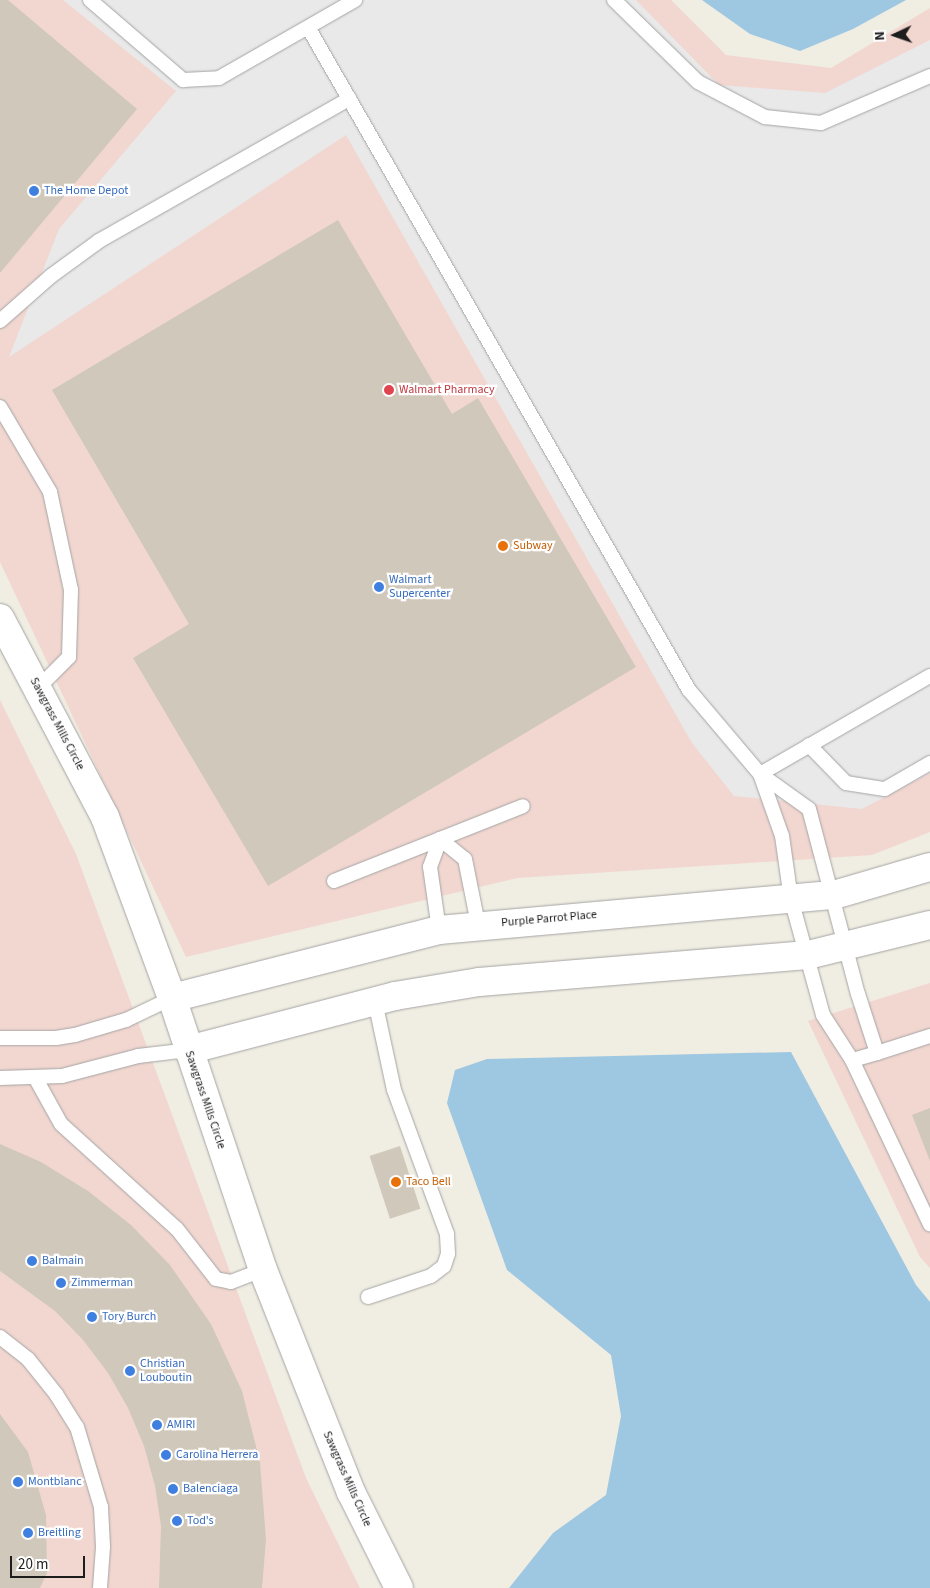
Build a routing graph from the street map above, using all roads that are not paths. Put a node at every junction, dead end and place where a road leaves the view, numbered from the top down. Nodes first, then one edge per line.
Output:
1 (90, 0) edge
2 (355, 0) edge
3 (614, 0) edge
4 (309, 29) junction
5 (930, 76) edge
6 (349, 99) junction
7 (0, 321) edge
8 (0, 407) edge
9 (0, 618) edge
10 (930, 676) edge
11 (39, 687) junction
12 (809, 746) junction
13 (930, 763) edge
14 (760, 774) junction
15 (522, 806) dead end
16 (440, 839) junction
17 (930, 867) edge
18 (334, 881) dead end
19 (834, 895) junction
20 (791, 900) junction
21 (478, 924) junction
22 (930, 925) edge
23 (439, 930) junction
24 (845, 948) junction
25 (808, 955) junction
26 (172, 998) junction
27 (375, 1001) junction
28 (930, 1036) edge
29 (0, 1038) edge
30 (188, 1050) junction
31 (877, 1053) junction
32 (852, 1060) junction
33 (0, 1078) edge
34 (36, 1079) junction
35 (930, 1224) edge
36 (263, 1270) junction
37 (368, 1297) dead end
38 (0, 1337) edge
39 (100, 1588) edge
40 (399, 1588) edge

1 - 4 lane
2 - 4 lane
3 - 5 lane
4 - 6 lane
6 - 7 lane
6 - 14 lane
8 - 11 lane
9 - 11 street, Sawgrass Mills Circle
10 - 12 lane
11 - 26 street, Sawgrass Mills Circle
12 - 13 lane
12 - 14 lane
14 - 19 lane
14 - 20 lane
15 - 16 lane
16 - 18 lane
16 - 21 lane
16 - 23 lane
17 - 19 street, Purple Parrot Place
19 - 20 street, Purple Parrot Place
19 - 24 lane
20 - 21 street, Purple Parrot Place
20 - 25 lane
21 - 23 street, Purple Parrot Place
22 - 24 street
23 - 26 street, Purple Parrot Place
24 - 25 street
24 - 31 lane
25 - 27 street
25 - 32 lane
26 - 29 lane
26 - 30 street, Sawgrass Mills Circle
27 - 30 street
27 - 37 lane
28 - 31 lane
30 - 34 lane
30 - 36 street, Sawgrass Mills Circle
31 - 32 lane
32 - 35 lane
33 - 34 lane
34 - 36 lane
36 - 40 street, Sawgrass Mills Circle
38 - 39 lane

